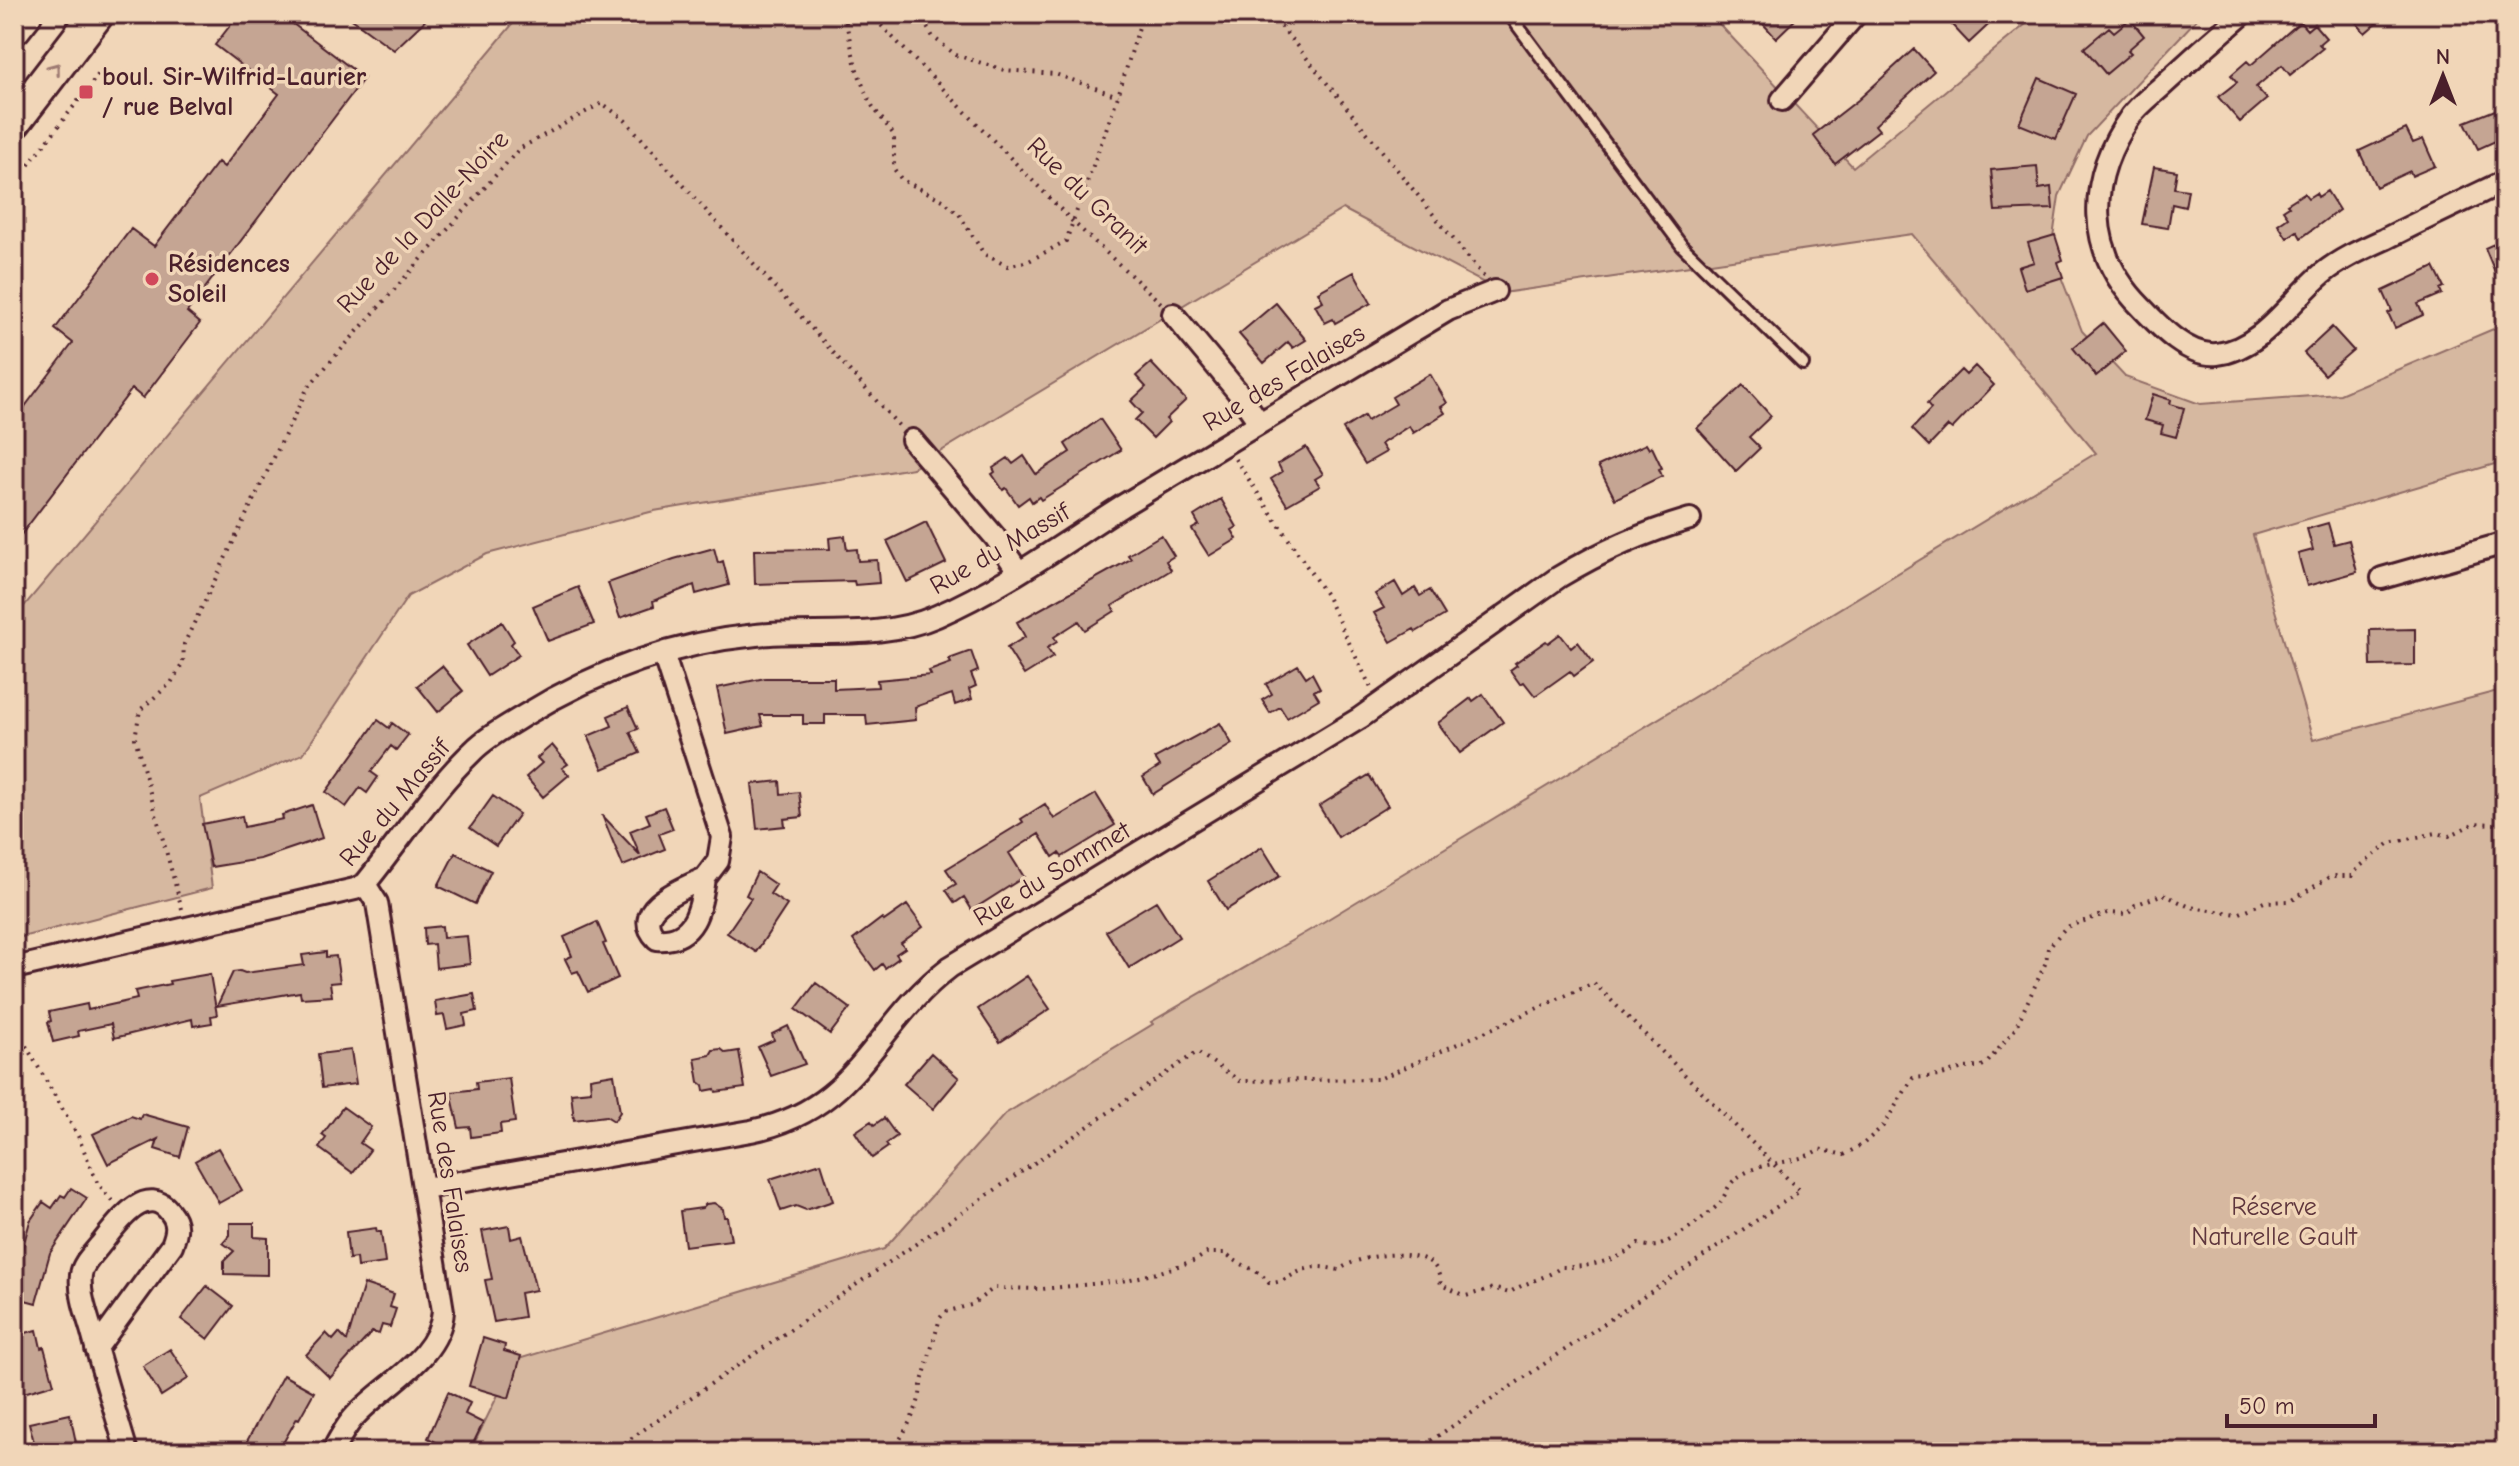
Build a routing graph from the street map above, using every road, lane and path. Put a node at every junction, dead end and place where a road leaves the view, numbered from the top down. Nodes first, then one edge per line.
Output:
1 (25, 14) edge
2 (844, 14) edge
3 (870, 14) edge
4 (919, 14) edge
5 (1143, 14) edge
6 (1271, 14) edge
7 (1509, 14) edge
8 (2243, 14) edge
9 (1849, 16) edge
10 (88, 18) edge
11 (14, 28) edge
12 (104, 67) dead end
13 (1118, 96) junction
14 (1782, 100) dead end
15 (14, 122) edge
16 (2505, 181) edge
17 (14, 184) edge
18 (1072, 221) junction
19 (1495, 291) joint
20 (1173, 314) joint
21 (1803, 364) dead end
22 (1259, 422) junction
23 (912, 440) joint
24 (1225, 444) junction
25 (1105, 517) joint
26 (1690, 519) dead end
27 (2505, 543) edge
28 (1018, 571) junction
29 (2382, 578) dead end
30 (663, 653) junction
31 (1372, 690) dead end
32 (2505, 819) edge
33 (705, 878) dead end
34 (365, 884) junction
35 (186, 927) junction
36 (14, 968) edge
37 (14, 1025) edge
38 (1772, 1163) junction
39 (425, 1188) junction
40 (123, 1215) junction
41 (96, 1349) junction
42 (127, 1452) edge
43 (332, 1452) edge
44 (611, 1452) edge
45 (892, 1452) edge
46 (1414, 1452) edge

1 - 11 main road
2 - 18 path
3 - 18 path, Rue du Granit
4 - 13 path
5 - 13 path
6 - 19 path
7 - 21 lane
8 - 16 street
9 - 14 street
15 -> 10 main road
12 - 17 path
13 - 18 path
18 - 20 path, Rue du Granit
19 - 22 street, Rue des Falaises
20 - 22 street
22 - 24 street, Rue des Falaises
23 - 28 street
23 - 35 path, Rue de la Dalle-Noire
24 - 25 street, Rue des Falaises
24 - 31 path
25 - 28 street, Rue du Massif
26 - 39 street, Rue du Sommet
27 - 29 street
28 - 30 street, Rue du Massif
30 - 33 street
30 - 34 street, Rue du Massif
32 - 38 path
34 - 35 street, Rue du Massif
34 - 39 street, Rue des Falaises
35 - 36 street, Rue du Massif
37 - 40 path
38 - 44 path
38 - 45 path
38 - 46 path
39 - 43 street, Rue des Falaises
40 - 41 street
40 - 41 street
41 - 42 street

